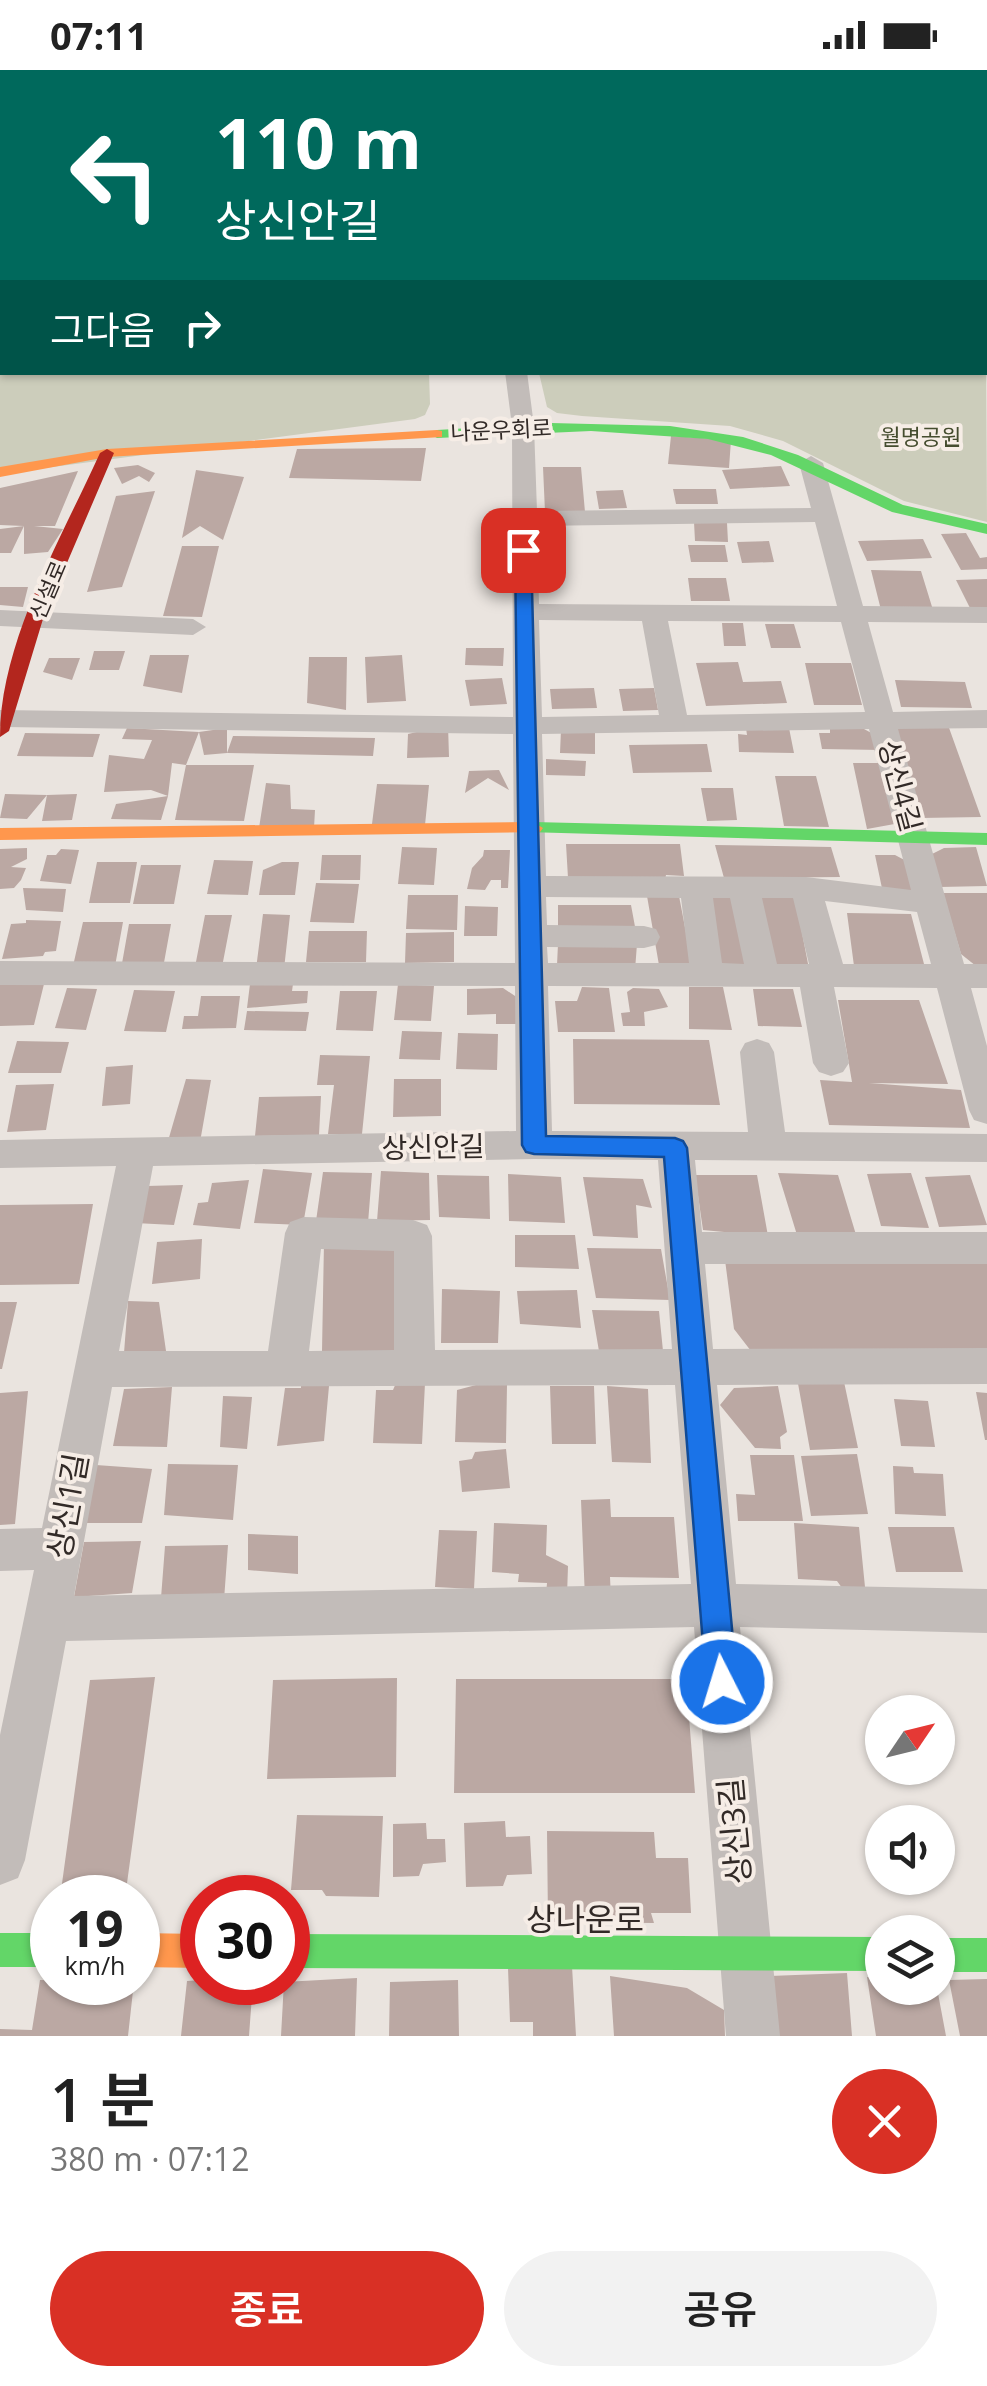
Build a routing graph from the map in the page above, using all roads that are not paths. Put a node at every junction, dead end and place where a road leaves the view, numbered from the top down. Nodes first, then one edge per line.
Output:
1 (516, 375) edge
2 (523, 426) junction
3 (108, 453) junction
4 (810, 464) junction
5 (0, 472) edge
6 (825, 515) junction
7 (522, 519) junction
8 (987, 529) edge
9 (653, 611) junction
10 (525, 612) junction
11 (852, 613) junction
12 (987, 615) edge
13 (0, 618) edge
14 (34, 618) junction
15 (194, 627) dead end
16 (987, 718) edge
17 (883, 719) junction
18 (674, 722) junction
19 (2, 724) edge
20 (526, 726) junction
21 (529, 828) junction
22 (0, 834) edge
23 (914, 839) junction
24 (987, 839) edge
25 (530, 886) junction
26 (636, 887) junction
27 (696, 887) junction
28 (744, 888) junction
29 (806, 888) junction
30 (932, 903) junction
31 (530, 936) junction
32 (644, 937) junction
33 (0, 972) edge
34 (531, 974) junction
35 (763, 975) junction
36 (822, 975) junction
37 (706, 976) junction
38 (951, 976) junction
39 (987, 976) edge
40 (650, 977) junction
41 (757, 1052) dead end
42 (831, 1063) dead end
43 (987, 1110) edge
44 (534, 1145) junction
45 (675, 1148) junction
46 (768, 1148) junction
47 (987, 1148) edge
48 (137, 1152) junction
49 (0, 1154) edge
50 (684, 1248) junction
51 (987, 1248) edge
52 (694, 1365) junction
53 (987, 1366) edge
54 (415, 1367) junction
55 (286, 1368) junction
56 (93, 1369) junction
57 (60, 1548) junction
58 (0, 1550) edge
59 (715, 1605) junction
60 (987, 1611) edge
61 (47, 1619) junction
62 (0, 1860) edge
63 (0, 1950) edge
64 (30, 1950) edge
65 (310, 1951) edge
66 (746, 1954) junction
67 (865, 1954) edge
68 (955, 1955) edge
69 (987, 1955) edge
70 (753, 2036) edge

1 - 2 street
2 - 3 street, 나운우회로
2 - 4 street, 나운우회로
2 - 7 street
3 - 5 street, 나운우회로
3 - 14 street, 신설로
4 - 6 street, 상신4길
4 - 8 street, 나운우회로
6 - 7 street
6 - 11 street, 상신4길
7 - 10 street
9 - 10 street
9 - 11 street
9 - 18 street
10 - 20 street
11 - 12 street
11 - 17 street, 상신4길
13 - 14 street
14 - 15 street
14 - 19 street, 신설로
16 - 17 street
17 - 18 street
17 - 23 street, 상신4길
18 - 20 street
19 - 20 street
20 - 21 street
21 - 22 street
21 - 23 street
21 - 25 street
23 - 24 street
23 - 30 street, 상신4길
25 - 26 street
25 - 31 street
26 - 27 street
26 - 32 street
27 - 28 street
27 - 37 street
28 - 29 street
28 - 35 street
29 - 30 street
29 - 36 street
30 - 38 street, 상신4길
31 - 32 street
31 - 34 street
32 - 40 street
33 - 34 street
34 - 40 street
34 - 44 street
35 - 36 street
35 - 37 street
36 - 38 street
36 - 42 street
37 - 40 street
38 - 39 street
38 - 43 street, 상신4길
41 - 46 street
44 - 45 street, 상신안길
44 - 48 street, 상신안길
45 - 46 street, 상신안길
45 - 50 street, 상신3길
46 - 47 street, 상신안길
48 - 49 street, 상신안길
48 - 56 street, 상신1길
50 - 51 street
50 - 52 street, 상신3길
52 - 53 street
52 - 54 street
52 - 59 street, 상신3길
54 - 55 street
54 - 55 street
55 - 56 street
56 - 57 street, 상신1길
57 - 58 street
57 - 61 street, 상신1길
59 - 60 street
59 - 61 street
59 - 66 street, 상신3길
61 - 62 street, 상신1길
63 - 64 street
65 - 66 street, 상나운로
66 - 67 street, 상나운로
66 - 70 street, 상신3길
68 - 69 street

